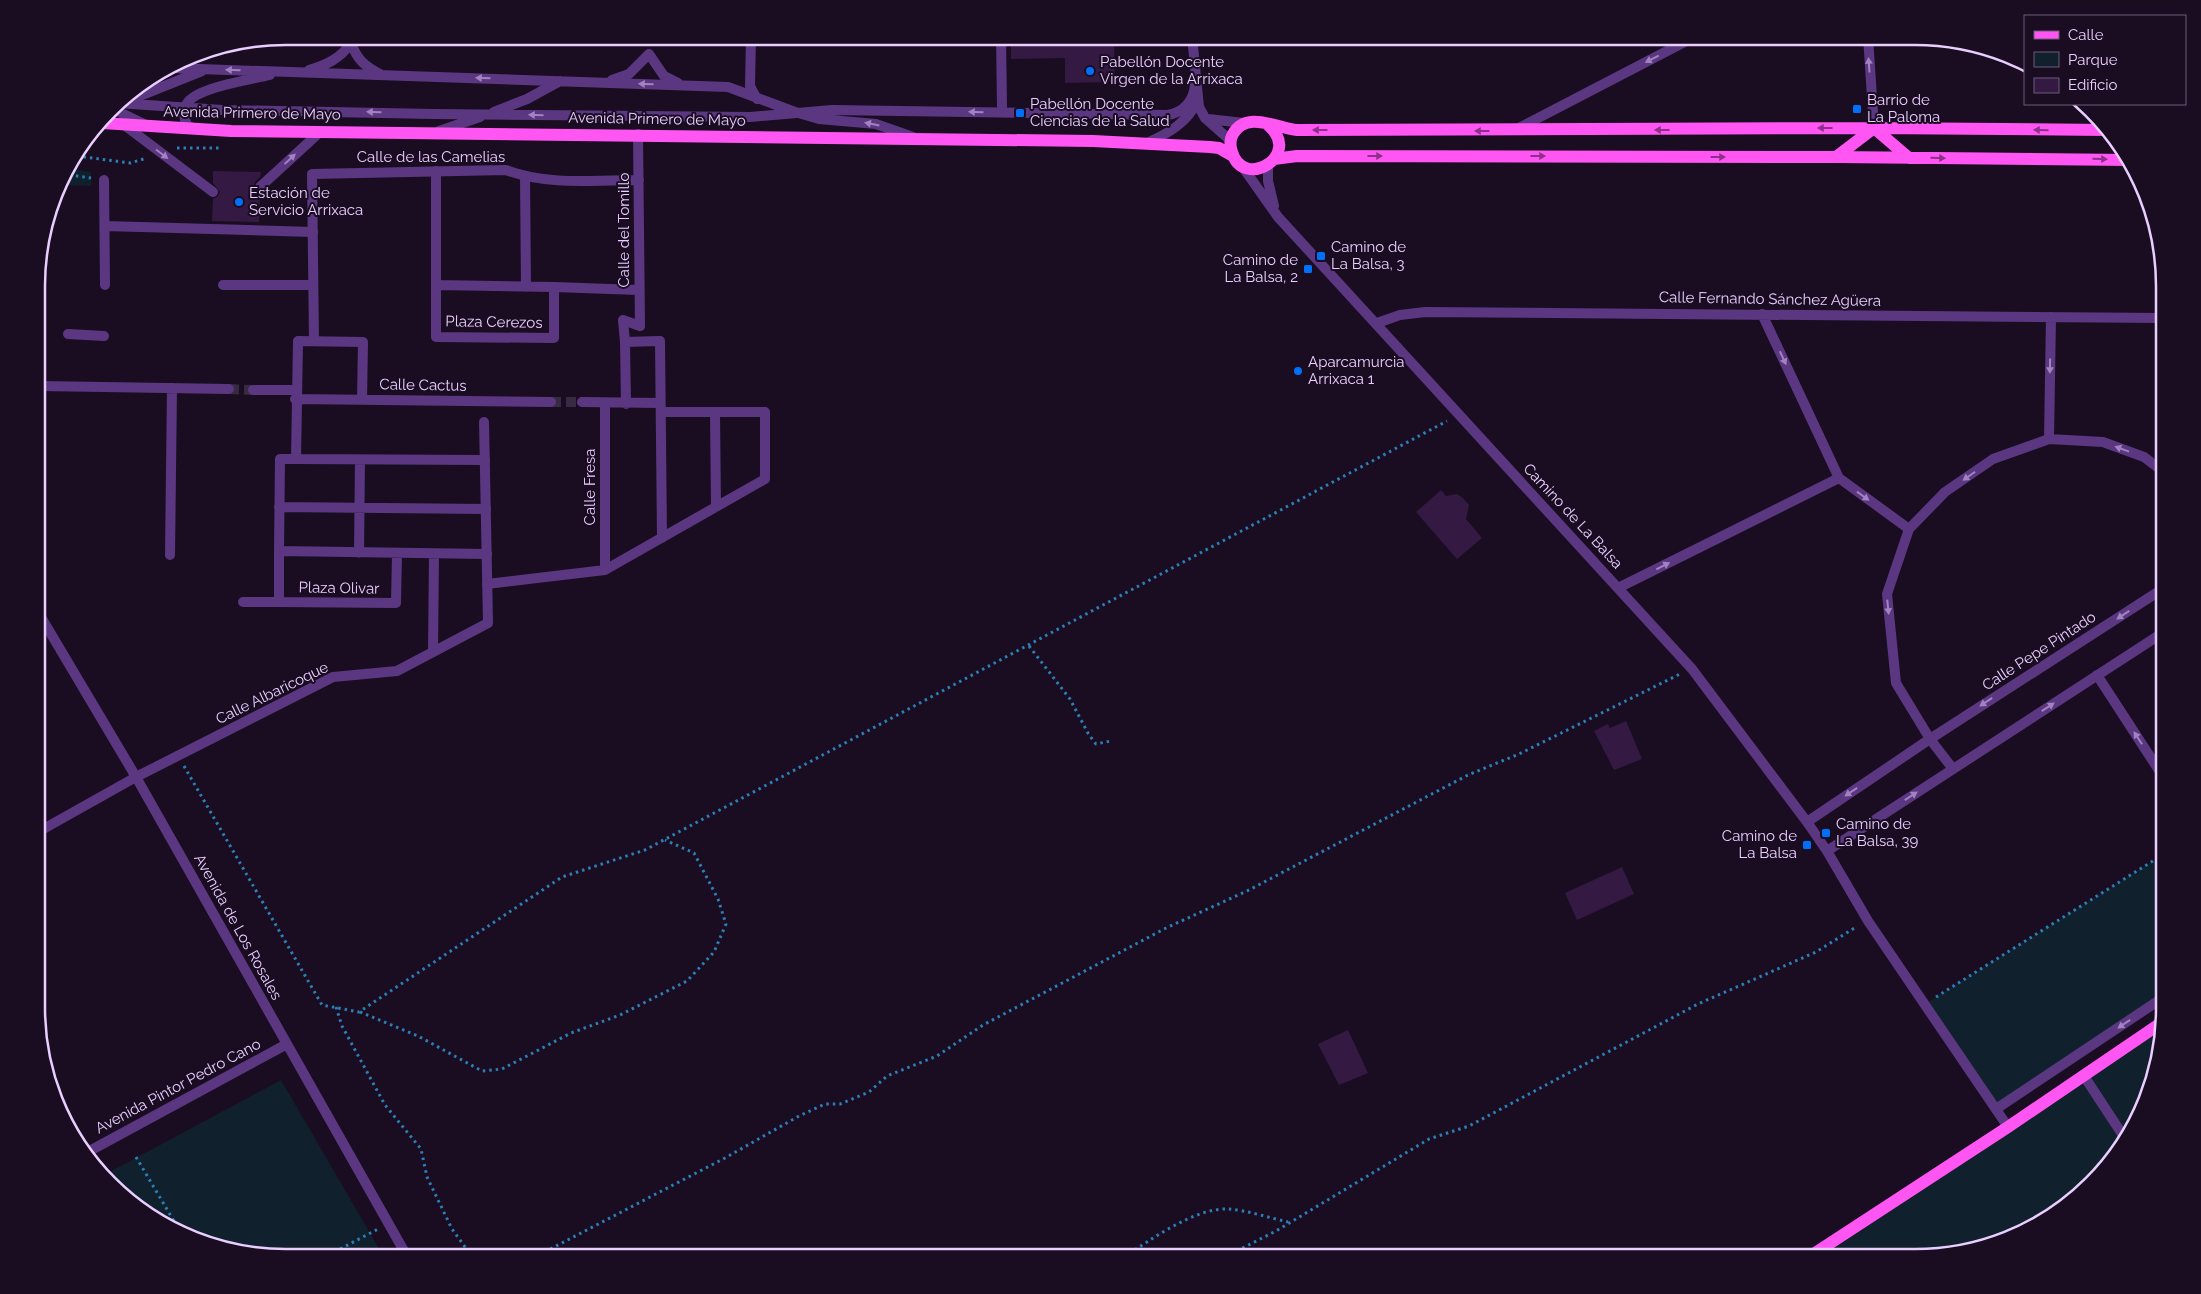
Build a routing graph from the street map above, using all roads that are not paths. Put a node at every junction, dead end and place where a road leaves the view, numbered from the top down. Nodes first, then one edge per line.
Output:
1 (349, 45) edge
2 (351, 45) edge
3 (751, 45) edge
4 (1001, 45) edge
5 (1193, 45) edge
6 (1679, 45) edge
7 (1869, 45) edge
8 (183, 68) edge
9 (208, 69) junction
10 (280, 72) junction
11 (298, 72) junction
12 (382, 75) junction
13 (750, 78) junction
14 (1196, 79) junction
15 (560, 81) junction
16 (600, 82) junction
17 (689, 85) junction
18 (730, 88) junction
19 (136, 97) edge
20 (757, 99) junction
21 (1198, 100) junction
22 (127, 105) edge
23 (1002, 106) dead end
24 (185, 108) junction
25 (123, 109) edge
26 (795, 112) junction
27 (488, 114) junction
28 (1206, 118) junction
29 (109, 123) edge
30 (1244, 123) junction
31 (123, 124) junction
32 (1268, 125) junction
33 (149, 126) junction
34 (1874, 128) junction
35 (194, 129) junction
36 (2098, 130) edge
37 (321, 131) junction
38 (1512, 131) junction
39 (437, 132) junction
40 (638, 134) junction
41 (918, 138) junction
42 (1231, 138) junction
43 (1140, 144) junction
44 (1210, 146) junction
45 (1836, 157) junction
46 (1909, 158) junction
47 (2120, 160) edge
48 (1238, 161) junction
49 (1271, 162) junction
50 (436, 171) junction
51 (525, 177) junction
52 (104, 180) road end
53 (639, 180) junction
54 (260, 187) dead end
55 (213, 192) dead end
56 (1278, 217) junction
57 (105, 226) junction
58 (313, 232) junction
59 (104, 285) dead end
60 (223, 285) dead end
61 (313, 285) junction
62 (436, 285) junction
63 (526, 287) junction
64 (554, 287) junction
65 (639, 290) junction
66 (1762, 314) junction
67 (2051, 317) junction
68 (2156, 318) edge
69 (1377, 323) junction
70 (68, 334) dead end
71 (104, 336) dead end
72 (314, 341) junction
73 (625, 342) junction
74 (172, 388) junction
75 (229, 388) tunnel mouth
76 (45, 389) edge
77 (254, 390) tunnel mouth
78 (295, 395) junction
79 (362, 400) junction
80 (550, 402) tunnel mouth
81 (582, 402) tunnel mouth
82 (605, 404) junction
83 (626, 404) junction
84 (660, 408) junction
85 (715, 412) junction
86 (484, 422) dead end
87 (2049, 439) junction
88 (296, 459) junction
89 (360, 460) junction
90 (485, 460) junction
91 (2156, 466) edge
92 (1839, 478) junction
93 (279, 507) junction
94 (716, 507) junction
95 (360, 508) junction
96 (486, 509) junction
97 (1909, 529) junction
98 (662, 538) junction
99 (279, 551) junction
100 (359, 553) junction
101 (170, 554) dead end
102 (397, 554) junction
103 (434, 554) junction
104 (487, 554) junction
105 (605, 570) junction
106 (487, 584) junction
107 (1620, 588) junction
108 (2156, 593) edge
109 (243, 602) dead end
110 (279, 602) junction
111 (45, 624) edge
112 (2156, 637) edge
113 (433, 652) junction
114 (2097, 675) junction
115 (1930, 739) junction
116 (2156, 766) edge
117 (1953, 769) junction
118 (136, 776) junction
119 (1807, 822) junction
120 (45, 828) edge
121 (1827, 851) junction
122 (2156, 1002) edge
123 (2155, 1027) edge
124 (286, 1044) junction
125 (2084, 1076) junction
126 (1996, 1109) junction
127 (2008, 1127) junction
128 (2121, 1133) edge
129 (91, 1150) edge
130 (403, 1249) edge
131 (1821, 1249) edge

1 - 11 street
2 - 12 street
3 - 13 street
4 - 23 street
5 - 14 street
6 -> 38 street
34 -> 7 street
8 - 9 street
10 -> 9 street
9 - 19 street
10 - 11 street
10 - 24 street
11 - 12 street
15 -> 12 street
13 - 18 street
13 - 20 street
14 - 21 street
14 -> 26 street
15 - 16 street
15 - 27 street
17 -> 16 street
16 - 17 street
17 - 18 street
18 - 20 street
20 - 26 street
21 - 28 street
21 - 43 street
22 - 24 street
27 -> 24 street
24 - 35 street
25 - 33 street
26 -> 27 street
41 -> 26 street
27 - 39 street
28 - 30 street
28 - 42 street
29 - 31 main road, Avenida Primero de Mayo
30 - 32 main road
30 - 42 main road
31 - 33 main road, Avenida Primero de Mayo
31 -> 55 street
38 -> 32 main road
32 - 49 main road
33 - 35 main road, Avenida Primero de Mayo
36 -> 34 main road
34 -> 38 main road
34 - 45 main road
34 - 46 main road
35 - 37 main road, Avenida Primero de Mayo
37 - 39 main road, Avenida Primero de Mayo
54 -> 37 street
39 - 40 main road, Avenida Primero de Mayo
40 - 41 main road, Avenida Primero de Mayo
40 - 53 street, Calle del Tomillo
41 - 43 main road, Avenida Primero de Mayo
42 - 44 main road, Avenida Primero de Mayo
42 - 48 main road
43 - 44 main road, Avenida Primero de Mayo
44 - 48 main road, Avenida Primero de Mayo
45 - 46 main road
49 -> 45 main road
46 -> 47 main road
48 - 49 main road
48 - 56 street, Camino de La Balsa
49 - 56 street, Camino de La Balsa
50 - 51 street, Calle de las Camelias
50 - 58 street, Calle de las Camelias
50 - 62 street
51 - 53 street, Calle de las Camelias
51 - 63 street
52 - 57 street
53 - 65 street, Calle del Tomillo
56 - 69 street, Camino de La Balsa
57 - 58 street
57 - 59 street
58 - 61 street
60 - 61 street
61 - 72 street
62 - 63 street
62 - 64 street, Plaza Cerezos
63 - 64 street
64 - 65 street
65 - 73 street, Calle del Tomillo
66 - 67 street, Calle Fernando Sánchez Agüera
66 - 69 street, Calle Fernando Sánchez Agüera
66 -> 92 street
67 - 68 street, Calle Fernando Sánchez Agüera
67 -> 87 street
69 - 107 street, Camino de La Balsa
70 - 71 street
72 - 78 street
72 - 79 street
73 - 83 street
73 - 84 street
74 - 75 street
74 - 76 street
74 - 101 street
77 - 78 street, Calle Cactus
78 - 79 street, Calle Cactus
78 - 88 street
79 - 80 street, Calle Cactus
81 - 82 street
82 - 83 street
82 - 105 street, Calle Fresa
83 - 84 street
84 - 85 street
84 - 98 street
85 - 94 street
85 - 94 street
86 - 90 street, Calle Albaricoque
91 -> 87 street
87 -> 97 street
88 - 89 street
88 - 93 street, Plaza Olivar
89 - 90 street
89 - 95 street
90 - 96 street, Calle Albaricoque
92 -> 97 street
107 -> 92 street
93 - 95 street
93 - 99 street, Plaza Olivar
94 - 98 street
95 - 96 street
95 - 100 street
96 - 104 street, Calle Albaricoque
97 -> 115 street
98 - 105 street
99 - 100 street
99 - 110 street, Plaza Olivar
100 - 102 street
102 - 103 street
102 - 110 street, Plaza Olivar
103 - 104 street
103 - 113 street
104 - 106 street, Calle Albaricoque
105 - 106 street
106 - 113 street, Calle Albaricoque
107 - 119 street, Camino de La Balsa
108 -> 115 street, Calle Pepe Pintado
109 - 110 street
111 - 118 street, Avenida de Los Rosales
112 - 114 street
113 - 118 street, Calle Albaricoque
116 -> 114 street
117 -> 114 street
115 - 117 street
115 -> 119 street, Calle Pepe Pintado
121 -> 117 street
118 - 120 street, Calle Albaricoque
118 - 124 street, Avenida de Los Rosales
119 - 121 street, Camino de La Balsa
121 - 126 street, Camino de La Balsa
122 -> 126 street
123 - 125 main road
124 - 129 street, Avenida Pintor Pedro Cano
124 - 130 street, Avenida de Los Rosales
125 - 127 main road
125 - 128 street
126 - 127 street, Camino de La Balsa
127 - 131 main road

